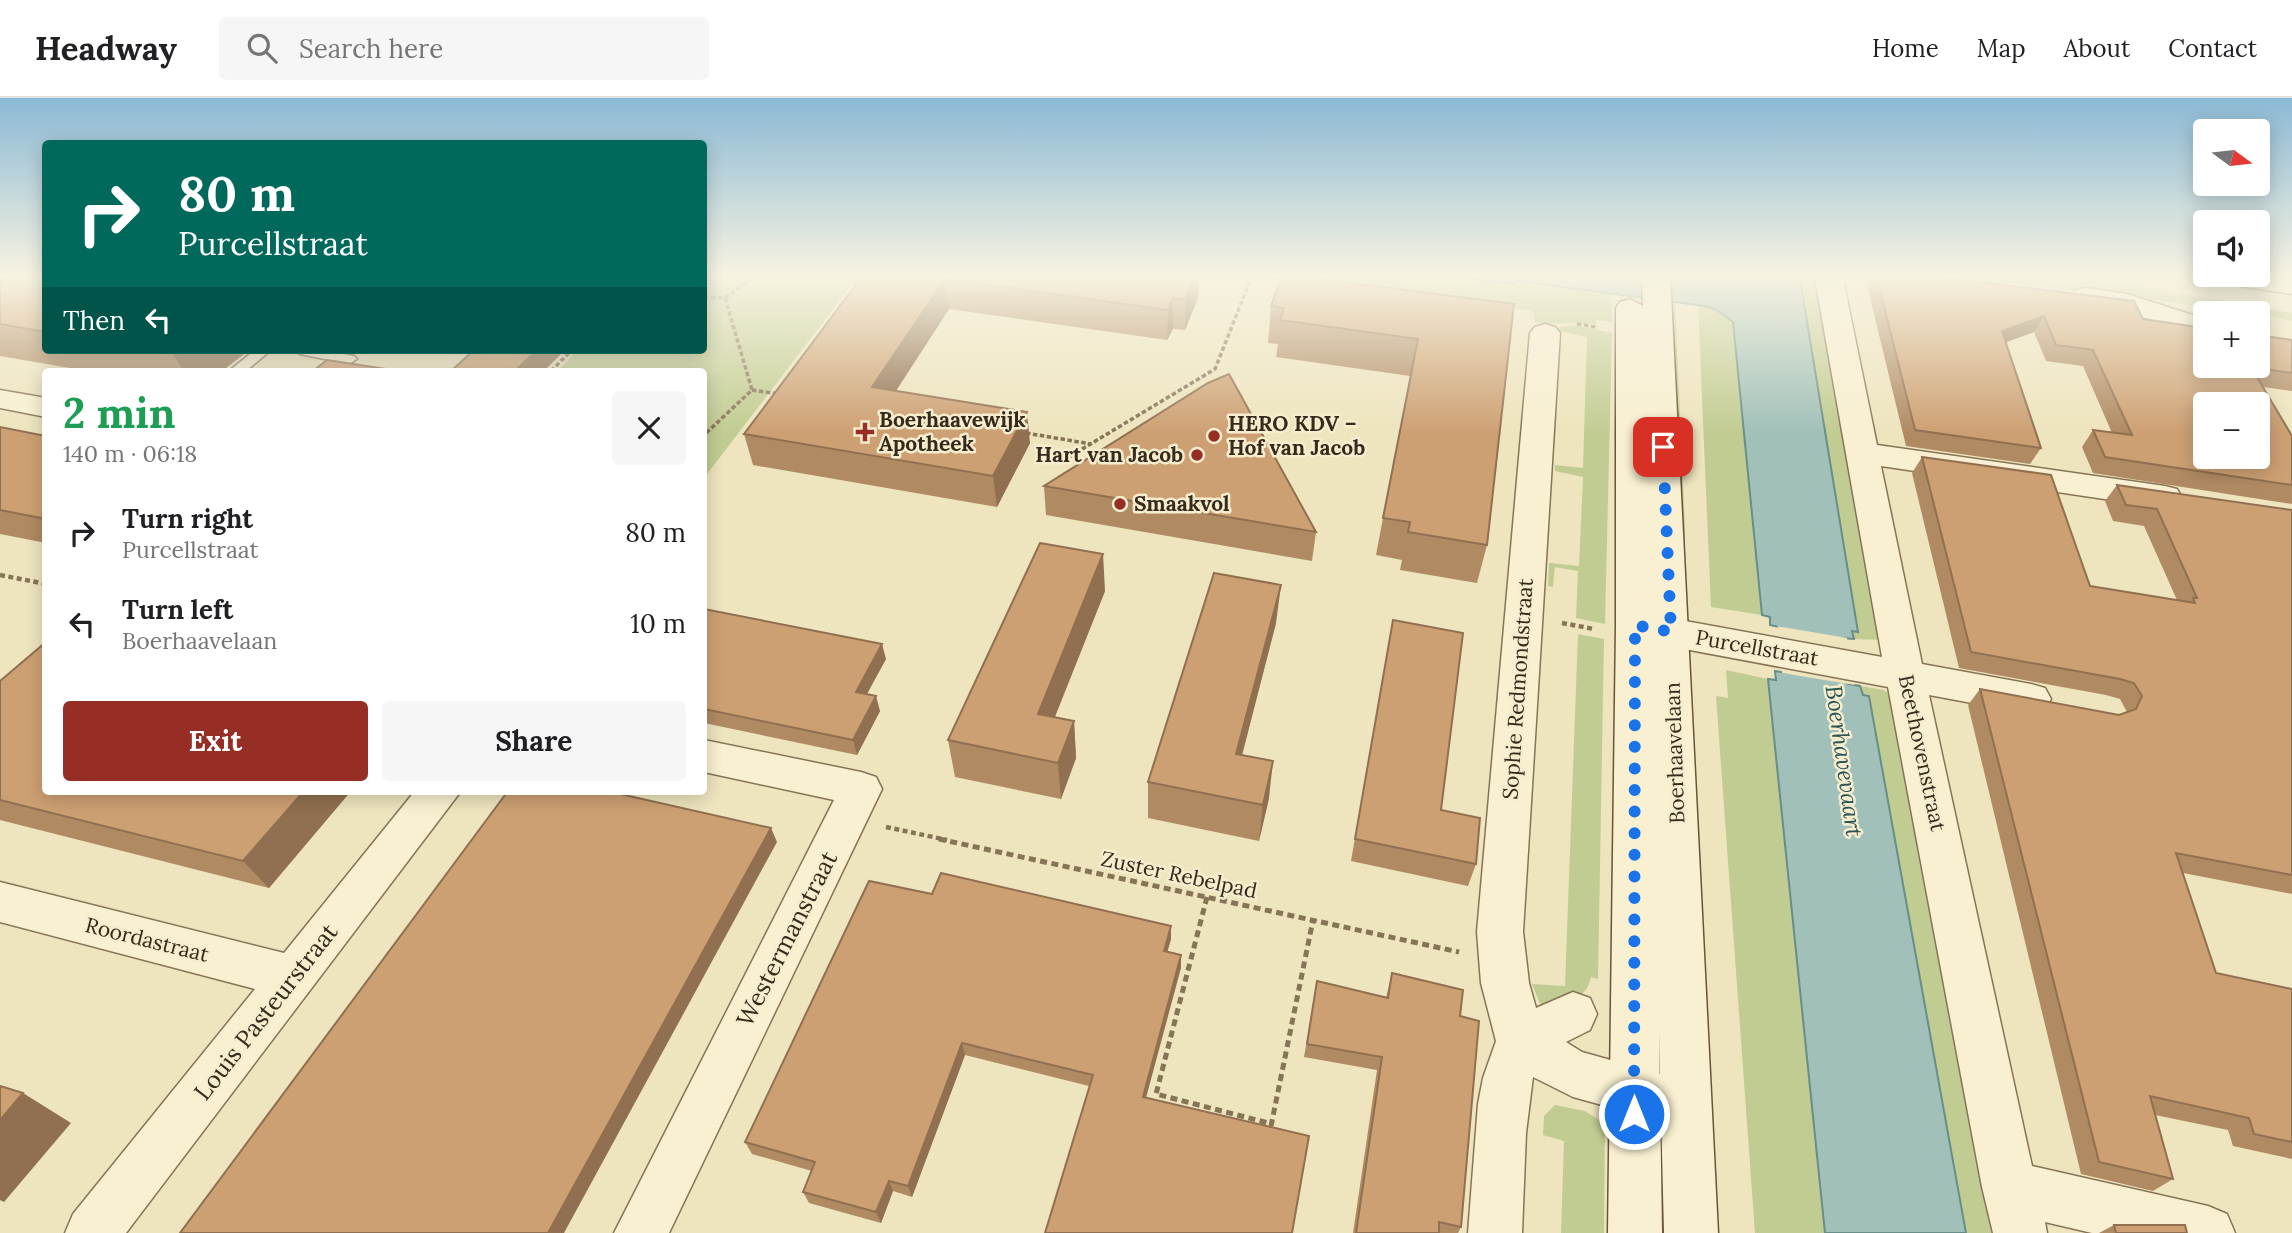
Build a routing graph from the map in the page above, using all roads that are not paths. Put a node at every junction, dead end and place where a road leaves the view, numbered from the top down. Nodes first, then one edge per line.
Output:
1 (1635, 327) edge
2 (1838, 327) edge
3 (1558, 328) dead end
4 (259, 354) edge
5 (355, 354) edge
6 (241, 368) edge
7 (339, 368) edge
8 (0, 400) edge
9 (42, 407) edge
10 (1862, 453) junction
11 (2197, 502) edge
12 (1635, 629) junction
13 (1905, 676) junction
14 (2065, 706) edge
15 (707, 757) edge
16 (437, 795) edge
17 (0, 902) edge
18 (293, 977) junction
19 (1573, 1014) dead end
20 (1521, 1043) junction
21 (1634, 1090) junction
22 (1686, 1103) junction
23 (2014, 1210) edge
24 (92, 1233) edge
25 (641, 1233) edge
26 (1495, 1233) edge
27 (1635, 1233) edge
28 (1690, 1233) edge
29 (2208, 1233) edge

1 - 12 street, Boerhaavelaan
2 - 10 street, Beethovenstraat
3 - 20 street, Sophie Redmondstraat
4 - 6 lane
5 - 7 lane
8 - 9 street
10 - 11 street
10 - 13 street, Beethovenstraat
12 - 13 street, Purcellstraat
12 - 21 street, Boerhaavelaan
12 - 22 street, Boerhaavelaan
13 - 14 street, Purcellstraat
13 - 23 street, Beethovenstraat
15 - 25 street, Westermanstraat
16 - 18 street, Louis Pasteurstraat
17 - 18 street, Roordastraat
18 - 24 street, Louis Pasteurstraat
19 - 20 street
20 - 21 street
20 - 26 street
21 - 22 street
21 - 27 street, Boerhaavelaan
22 - 28 street, Boerhaavelaan
23 - 29 street

